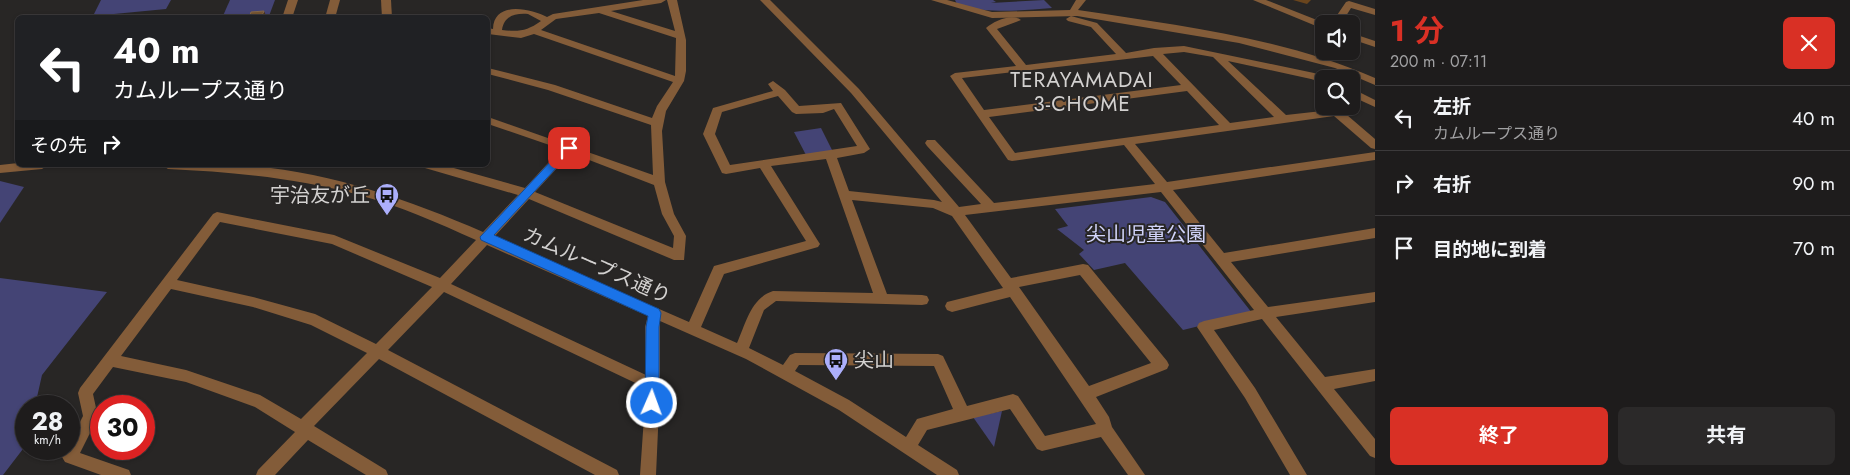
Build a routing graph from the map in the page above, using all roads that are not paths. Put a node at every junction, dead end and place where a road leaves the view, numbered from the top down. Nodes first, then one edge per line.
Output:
1 (293, 0) edge
2 (335, 0) edge
3 (386, 0) edge
4 (661, 0) edge
5 (672, 0) edge
6 (765, 0) edge
7 (936, 0) edge
8 (1081, 0) edge
9 (1258, 0) edge
10 (597, 10) junction
11 (1375, 12) edge
12 (1072, 13) junction
13 (287, 15) edge
14 (331, 15) edge
15 (387, 15) edge
16 (1342, 15) edge
17 (548, 20) junction
18 (1315, 22) edge
19 (492, 31) edge
20 (534, 31) junction
21 (680, 36) junction
22 (1360, 39) edge
23 (1375, 44) edge
24 (1154, 51) junction
25 (1216, 54) junction
26 (1122, 55) junction
27 (1023, 68) junction
28 (490, 71) edge
29 (1315, 76) edge
30 (679, 81) junction
31 (1375, 82) edge
32 (1189, 87) junction
33 (1360, 96) edge
34 (1375, 104) edge
35 (981, 114) junction
36 (1284, 120) junction
37 (490, 121) edge
38 (656, 123) junction
39 (1227, 126) junction
40 (1127, 141) junction
41 (931, 143) dead end
42 (1375, 145) edge
43 (569, 148) junction
44 (830, 155) junction
45 (1375, 156) edge
46 (762, 163) junction
47 (21, 167) edge
48 (208, 167) edge
49 (436, 167) edge
50 (0, 169) edge
51 (659, 182) junction
52 (1163, 187) junction
53 (526, 193) junction
54 (844, 195) junction
55 (992, 208) junction
56 (955, 212) junction
57 (1375, 233) edge
58 (486, 237) junction
59 (1220, 259) junction
60 (168, 283) junction
61 (442, 285) junction
62 (1011, 288) junction
63 (1375, 297) edge
64 (882, 299) junction
65 (922, 300) dead end
66 (952, 306) dead end
67 (655, 313) junction
68 (1265, 313) junction
69 (692, 330) junction
70 (378, 351) junction
71 (742, 351) junction
72 (110, 360) junction
73 (785, 374) junction
74 (1375, 375) edge
75 (1323, 384) junction
76 (653, 385) junction
77 (1086, 394) junction
78 (963, 414) junction
79 (1104, 429) junction
80 (304, 430) junction
81 (909, 446) junction
82 (1375, 451) edge
83 (123, 475) edge
84 (264, 475) edge
85 (380, 475) edge
86 (611, 475) edge
87 (648, 475) edge
88 (951, 475) edge
89 (1137, 475) edge
90 (1299, 475) edge

1 - 13 street
2 - 14 street
3 - 15 street
4 - 10 street
5 - 21 street
6 - 56 street
7 - 12 street
8 - 12 street
9 - 18 street
10 - 17 street
10 - 21 street
11 - 16 street
12 - 31 street
17 - 19 street
17 - 20 street
19 - 20 street
20 - 30 street
21 - 30 street
22 - 23 street
24 - 25 street
24 - 26 street
24 - 32 street
25 - 29 street
25 - 36 street
26 - 27 street
26 - 27 street
27 - 35 street
28 - 38 street
30 - 38 street
32 - 35 street
32 - 39 street
33 - 34 street
35 - 40 street
36 - 39 street
36 - 42 street
37 - 43 street
38 - 51 street
39 - 40 street
40 - 52 street
41 - 55 street
43 - 51 street
43 - 53 street
44 - 46 street
44 - 46 street
44 - 54 street
45 - 52 street
46 - 69 street
47 - 50 street
48 - 58 street, カムループス通り
49 - 53 street
51 - 53 street
52 - 55 street
52 - 59 street
53 - 58 street
54 - 56 street
54 - 64 street
55 - 56 street
56 - 62 street
57 - 59 street
58 - 61 street
58 - 67 street, カムループス通り
59 - 68 street
60 - 61 street
60 - 70 street
60 - 72 street
61 - 70 street
61 - 76 street
62 - 66 street
62 - 77 street
62 - 77 street
63 - 68 street
64 - 65 street
64 - 71 street
67 - 69 street, カムループス通り
67 - 76 street
68 - 75 street
68 - 90 street
69 - 71 street, カムループス通り
70 - 80 street
70 - 86 street
71 - 73 street, カムループス通り
72 - 80 street
72 - 83 street
73 - 78 street
73 - 81 street, カムループス通り
74 - 75 street
75 - 82 street
76 - 87 street
77 - 79 street
78 - 79 street
78 - 81 street
79 - 89 street
80 - 84 street
80 - 85 street
81 - 88 street, カムループス通り

